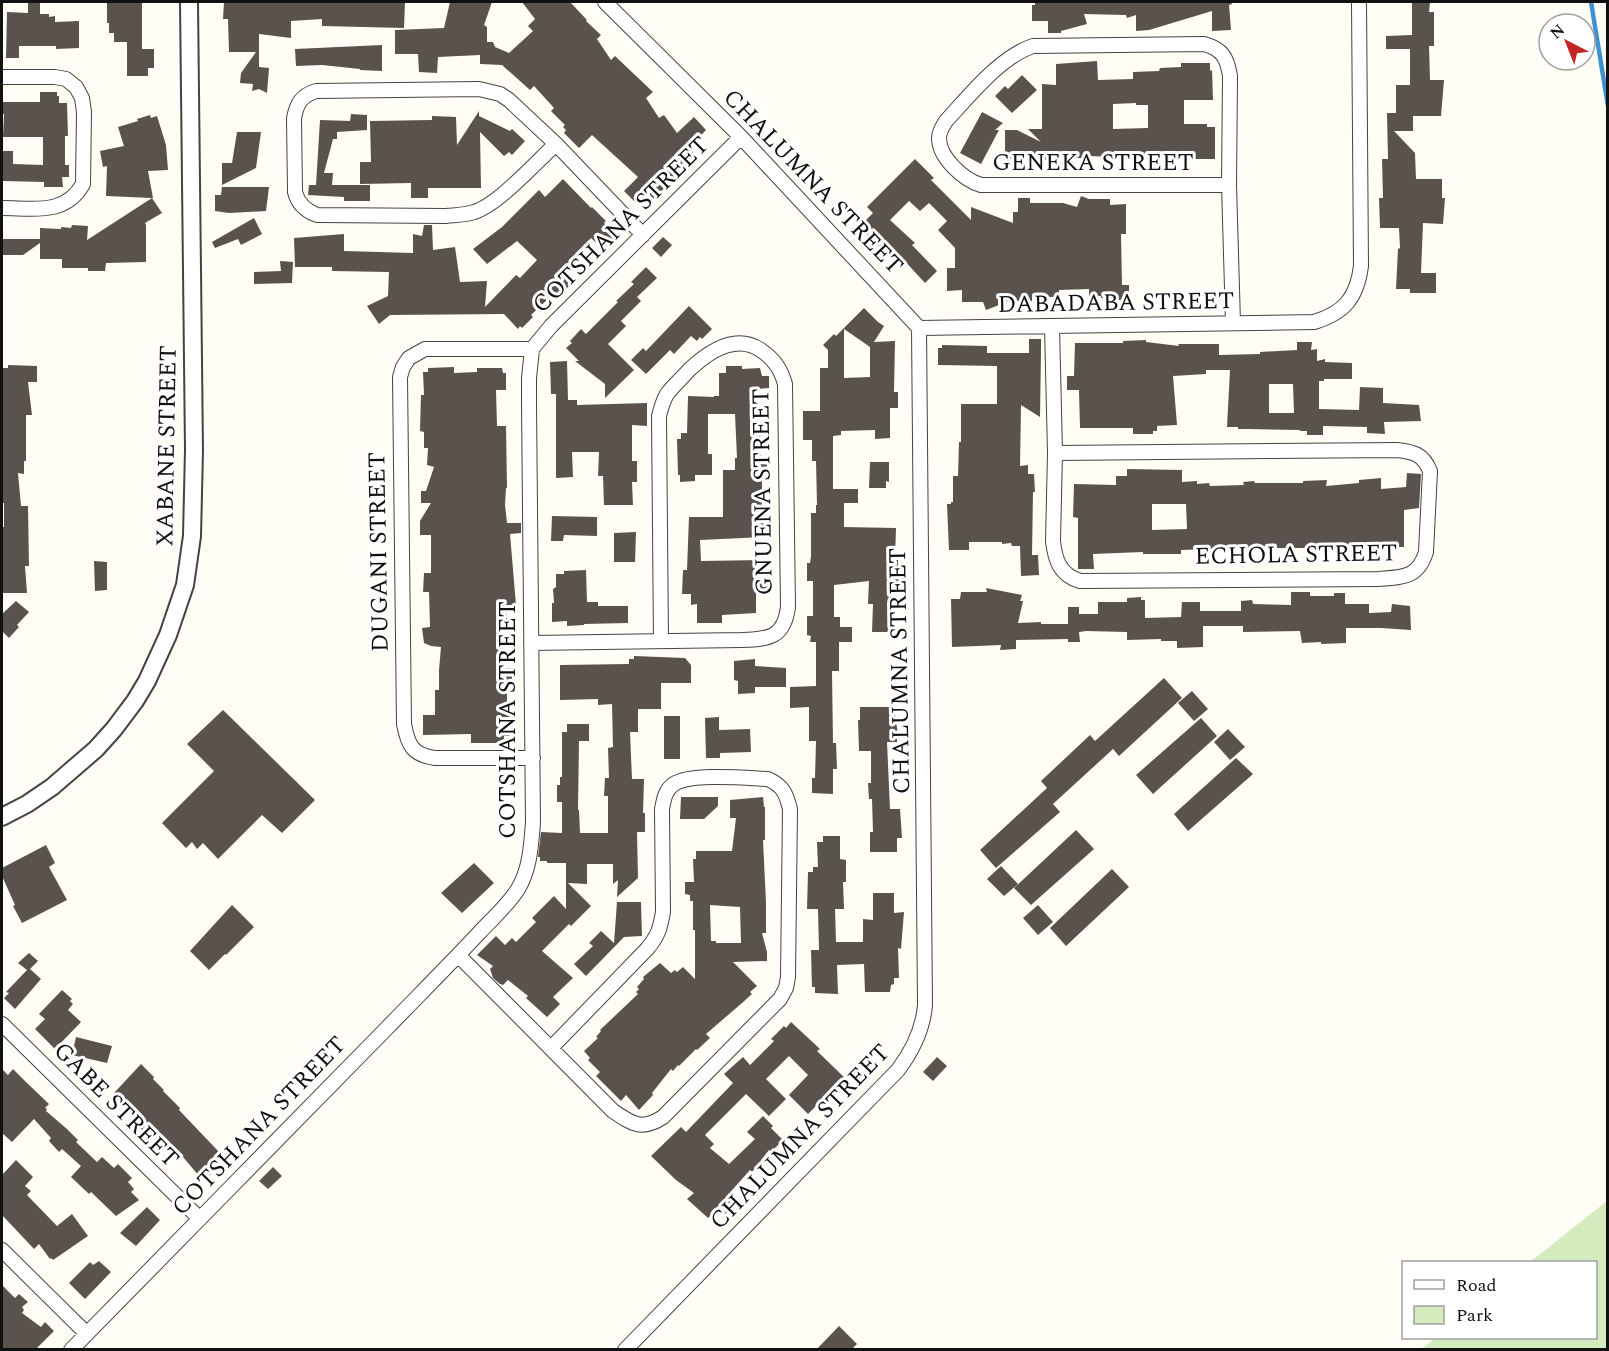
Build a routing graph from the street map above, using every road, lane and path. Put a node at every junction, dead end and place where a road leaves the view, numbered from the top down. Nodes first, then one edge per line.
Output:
1 (189, 2) edge
2 (605, 2) edge
3 (1359, 2) edge
4 (2, 77) edge
5 (741, 137) junction
6 (556, 144) junction
7 (1229, 185) junction
8 (2, 208) edge
9 (643, 234) junction
10 (1233, 323) junction
11 (1052, 326) junction
12 (919, 328) junction
13 (532, 349) junction
14 (1055, 453) junction
15 (661, 641) junction
16 (531, 643) junction
17 (533, 758) junction
18 (2, 817) edge
19 (458, 955) junction
20 (2, 1024) edge
21 (551, 1048) junction
22 (200, 1219) junction
23 (2, 1250) edge
24 (87, 1334) junction
25 (71, 1350) edge
26 (626, 1350) edge

1 - 18 street, XABANE STREET
2 - 5 street, CHALUMNA STREET
3 - 10 street, DABADABA STREET
4 - 8 street
5 - 9 street, COTSHANA STREET
5 - 12 street, CHALUMNA STREET
6 - 6 street
6 - 9 street
7 - 7 street, GENEKA STREET
7 - 10 street, GENEKA STREET
9 - 13 street, COTSHANA STREET
10 - 11 street, DABADABA STREET
11 - 12 street, DABADABA STREET
11 - 14 street, ECHOLA STREET
12 - 26 street, CHALUMNA STREET
13 - 16 street, COTSHANA STREET
13 - 17 street, DUGANI STREET
14 - 14 street, ECHOLA STREET
15 - 15 street, GNUENA STREET
15 - 16 street, GNUENA STREET
16 - 17 street, COTSHANA STREET
17 - 19 street, COTSHANA STREET
19 - 21 street
19 - 22 street, COTSHANA STREET
20 - 22 street, GABE STREET
21 - 21 street
22 - 24 street, COTSHANA STREET
23 - 24 street
24 - 25 street, COTSHANA STREET

